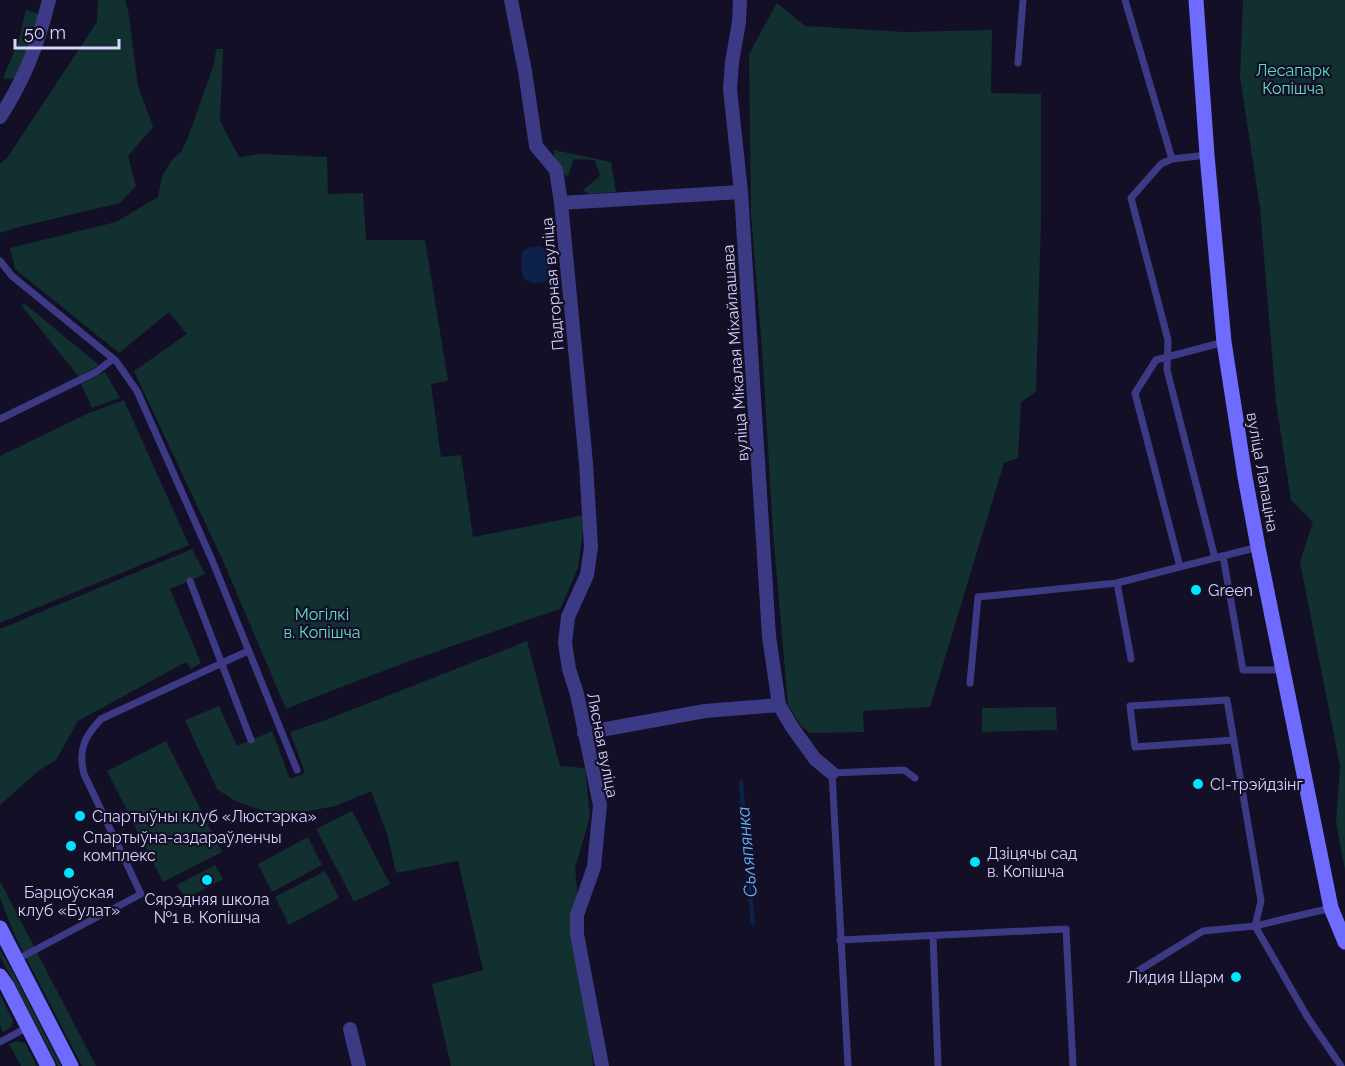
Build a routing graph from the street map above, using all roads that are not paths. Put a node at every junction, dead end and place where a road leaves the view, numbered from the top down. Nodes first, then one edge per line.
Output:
1 (48, 0) edge
2 (511, 0) edge
3 (740, 0) edge
4 (1023, 0) edge
5 (1125, 0) edge
6 (1196, 0) edge
7 (1018, 63) dead end
8 (0, 117) edge
9 (1207, 155) junction
10 (1172, 159) junction
11 (741, 192) junction
12 (561, 203) junction
13 (0, 261) edge
14 (1224, 342) junction
15 (1168, 356) junction
16 (113, 358) junction
17 (0, 419) edge
18 (1258, 547) junction
19 (1219, 557) junction
20 (1180, 567) junction
21 (587, 575) joint
22 (190, 581) dead end
23 (1116, 583) junction
24 (248, 651) junction
25 (1131, 659) dead end
26 (221, 663) junction
27 (1283, 670) junction
28 (970, 683) dead end
29 (779, 705) junction
30 (584, 732) junction
31 (251, 740) dead end
32 (1234, 740) junction
33 (297, 770) dead end
34 (832, 773) junction
35 (915, 778) dead end
36 (1331, 908) junction
37 (113, 909) dead end
38 (103, 914) dead end
39 (1255, 926) junction
40 (0, 928) edge
41 (933, 936) junction
42 (840, 940) junction
43 (1345, 942) edge
44 (16, 960) junction
45 (1133, 974) dead end
46 (0, 976) edge
47 (28, 1027) junction
48 (350, 1029) dead end
49 (0, 1042) edge
50 (48, 1066) edge
51 (71, 1066) edge
52 (358, 1066) edge
53 (602, 1066) edge
54 (848, 1066) edge
55 (938, 1066) edge
56 (1073, 1066) edge
57 (1341, 1066) edge

1 - 8 street
2 - 12 street, Падгорная вуліца
3 - 11 street, вуліца Мікалая Міхайлашава
4 - 7 lane
5 - 10 lane
6 - 9 main road, вуліца Лапаціна
9 - 10 lane
9 - 14 main road, вуліца Лапаціна
10 - 15 lane
11 - 12 street
11 - 29 street, вуліца Мікалая Міхайлашава
12 - 21 street, Падгорная вуліца
13 - 16 lane
14 - 15 lane
14 - 18 main road, вуліца Лапаціна
15 - 19 lane
15 - 20 lane
16 - 17 lane
16 - 24 lane
18 - 19 lane
18 - 27 main road, вуліца Лапаціна
19 - 20 lane
19 - 27 lane
20 - 23 lane
21 - 30 street, Лясная вуліца
22 - 26 lane
23 - 25 lane
23 - 28 lane
24 - 26 lane
24 - 33 lane
26 - 31 lane
26 - 37 lane
27 - 36 main road, вуліца Лапаціна
29 - 30 street
29 - 34 street
30 - 53 street, Лясная вуліца
32 - 32 lane
32 - 39 lane
34 - 35 lane
34 - 42 lane
36 - 39 lane
36 - 43 main road, вуліца Лапаціна
38 - 44 lane
39 - 45 lane
39 - 57 lane
40 - 44 main road
41 - 42 lane
41 - 55 lane
41 - 56 lane
42 - 54 lane
44 - 51 main road
46 - 47 main road
47 - 49 lane
47 - 50 main road
48 - 52 street

